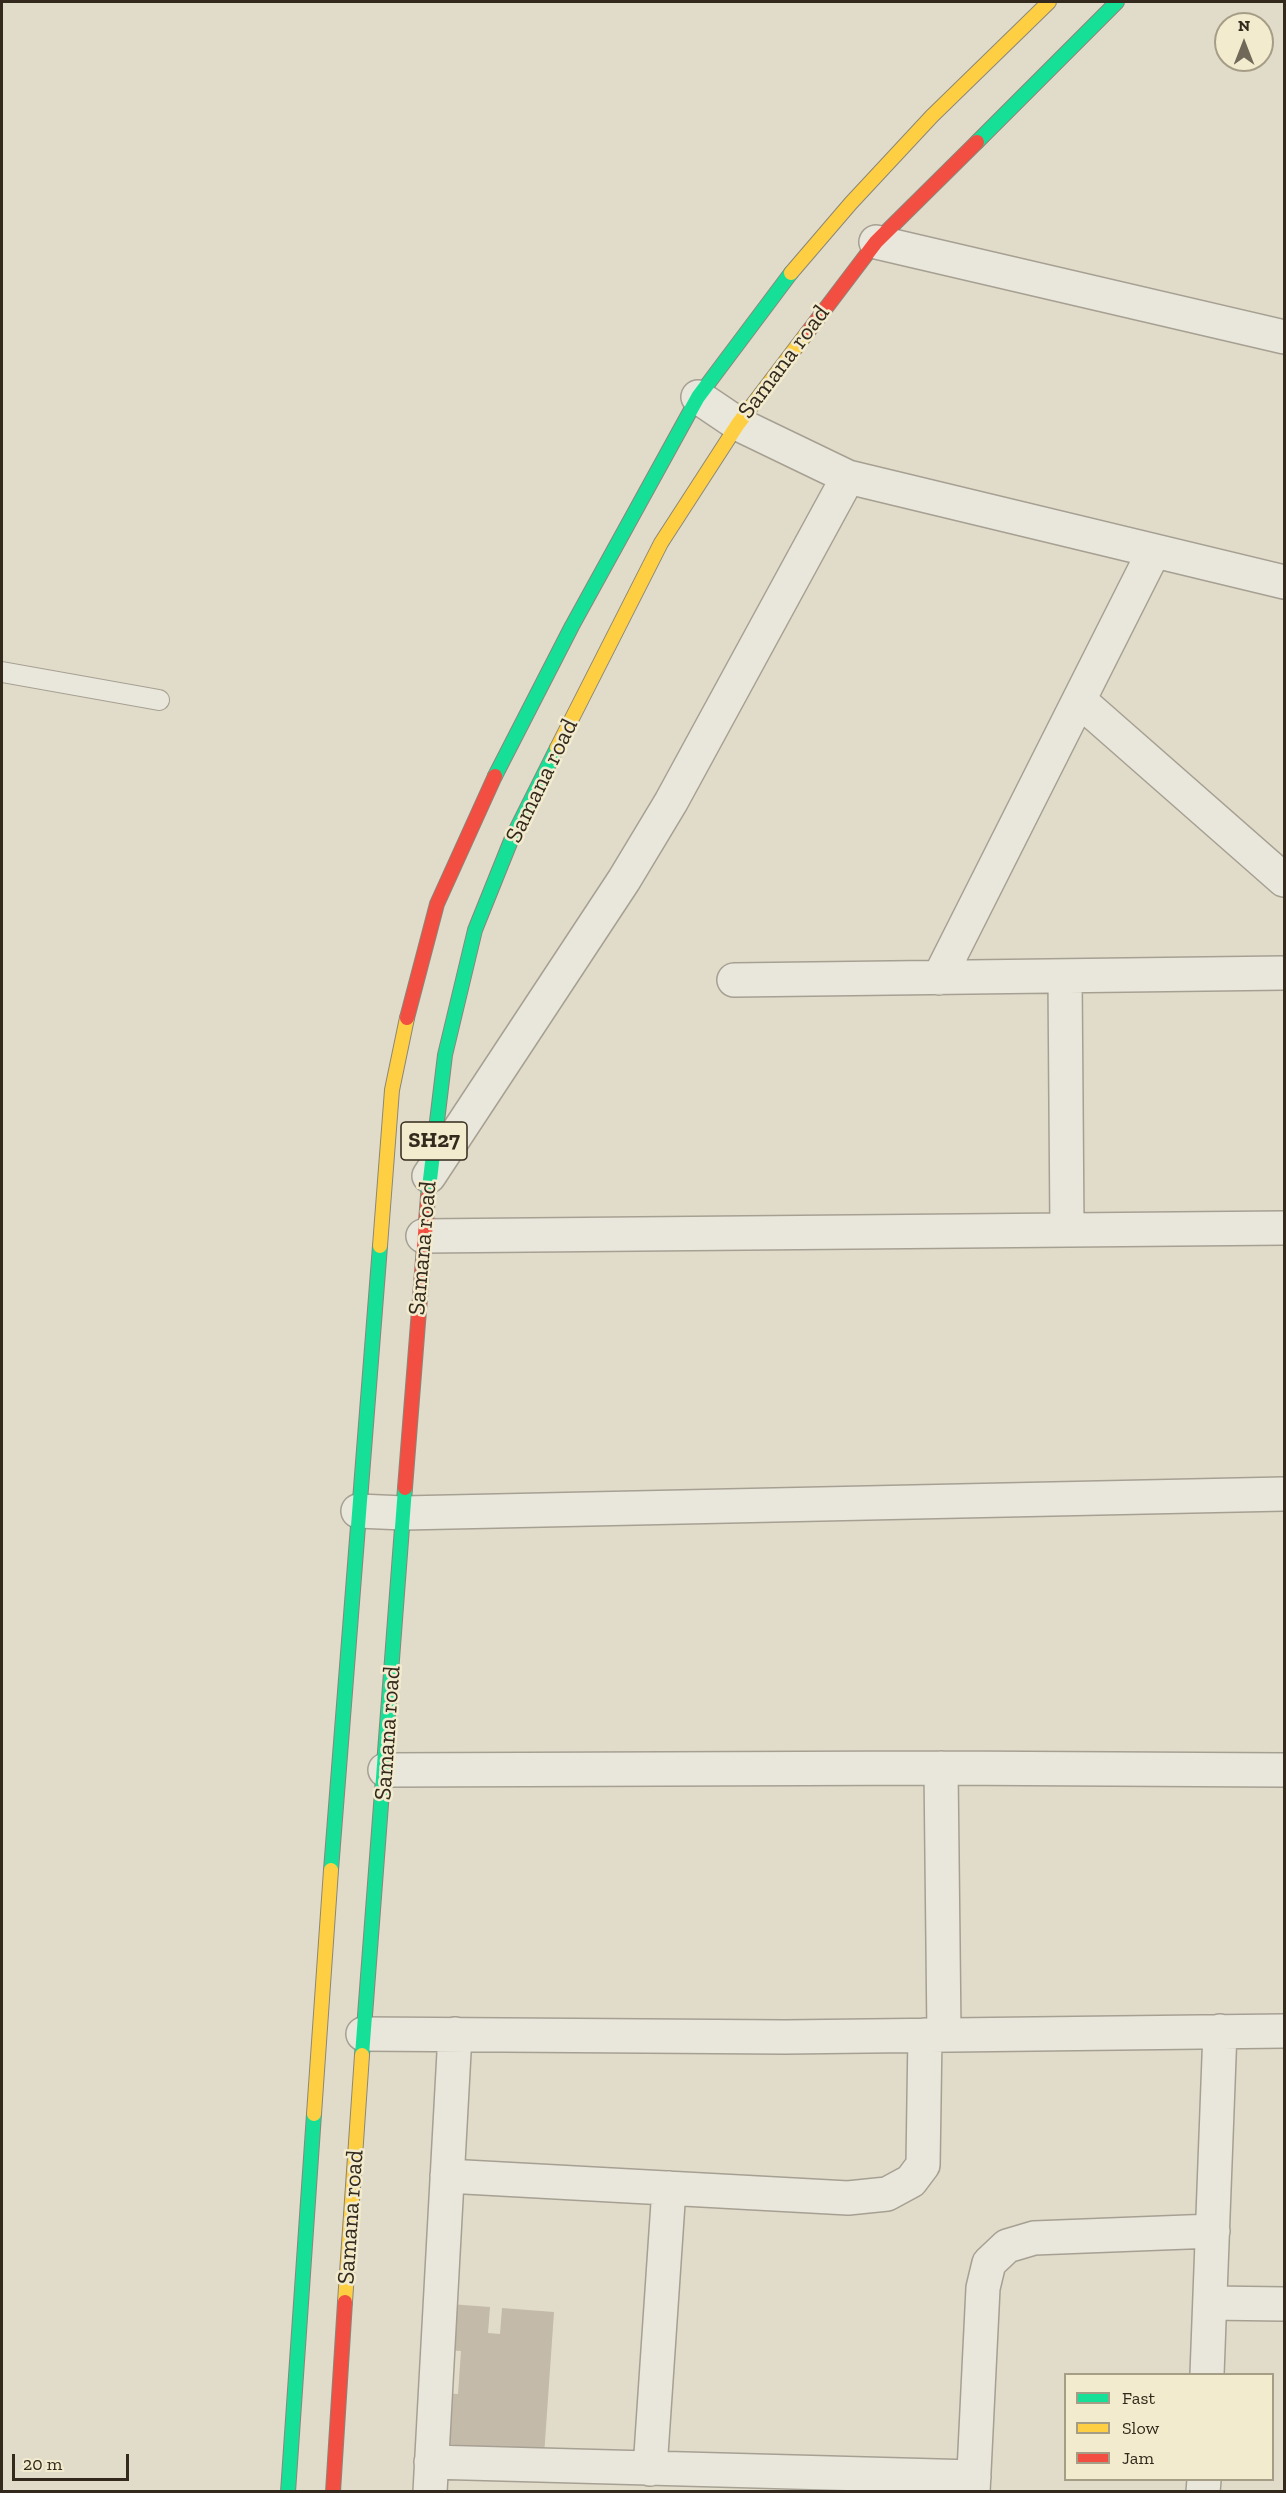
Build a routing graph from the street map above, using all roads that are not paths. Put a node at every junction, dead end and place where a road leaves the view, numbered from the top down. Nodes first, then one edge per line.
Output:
1 (1049, 2) edge
2 (1117, 2) edge
3 (876, 242) junction
4 (1284, 337) edge
5 (698, 397) junction
6 (738, 424) junction
7 (848, 477) junction
8 (1154, 551) junction
9 (1284, 582) edge
10 (2, 672) edge
11 (159, 700) dead end
12 (1079, 700) junction
13 (1284, 880) edge
14 (1284, 973) edge
15 (1065, 977) junction
16 (939, 978) junction
17 (734, 980) dead end
18 (429, 1176) junction
19 (1284, 1228) edge
20 (1067, 1230) junction
21 (423, 1236) junction
22 (1284, 1494) edge
23 (358, 1511) junction
24 (405, 1513) junction
25 (941, 1768) junction
26 (385, 1770) junction
27 (1284, 1770) edge
28 (1220, 2031) junction
29 (1284, 2031) edge
30 (363, 2034) junction
31 (455, 2034) junction
32 (934, 2035) junction
33 (447, 2176) junction
34 (669, 2188) junction
35 (1213, 2230) junction
36 (1210, 2303) junction
37 (1284, 2304) edge
38 (1208, 2373) edge
39 (650, 2469) junction
40 (431, 2477) edge
41 (973, 2484) edge
42 (288, 2492) edge
43 (333, 2492) edge

1 - 5 main road, Samana road / SH27
2 - 3 main road, Samana road / SH27
3 - 4 street
3 - 6 main road, Samana road / SH27
5 - 6 street
5 - 23 main road, Samana road / SH27
6 - 7 street
6 - 18 main road, Samana road / SH27
7 - 8 street
7 - 18 street
8 - 9 street
8 - 12 street
10 - 11 lane
12 - 13 street
12 - 16 street
14 - 15 street
15 - 16 street
15 - 20 street
16 - 17 street
18 - 21 main road, Samana road / SH27
19 - 20 street
20 - 21 street
21 - 24 main road, Samana road / SH27
22 - 24 street
23 - 24 street
23 - 42 main road, Samana road / SH27
24 - 26 main road, Samana road / SH27
25 - 26 street
25 - 27 street
25 - 32 street
26 - 30 main road, Samana road / SH27
28 - 29 street
28 - 32 street
28 - 35 street
30 - 31 street
30 - 43 main road, Samana road / SH27
31 - 32 street
31 - 33 street
32 - 34 street
33 - 34 street
33 - 40 street
34 - 39 street
35 - 36 street
35 - 41 street
36 - 37 street
36 - 38 street
39 - 40 street
39 - 41 street

